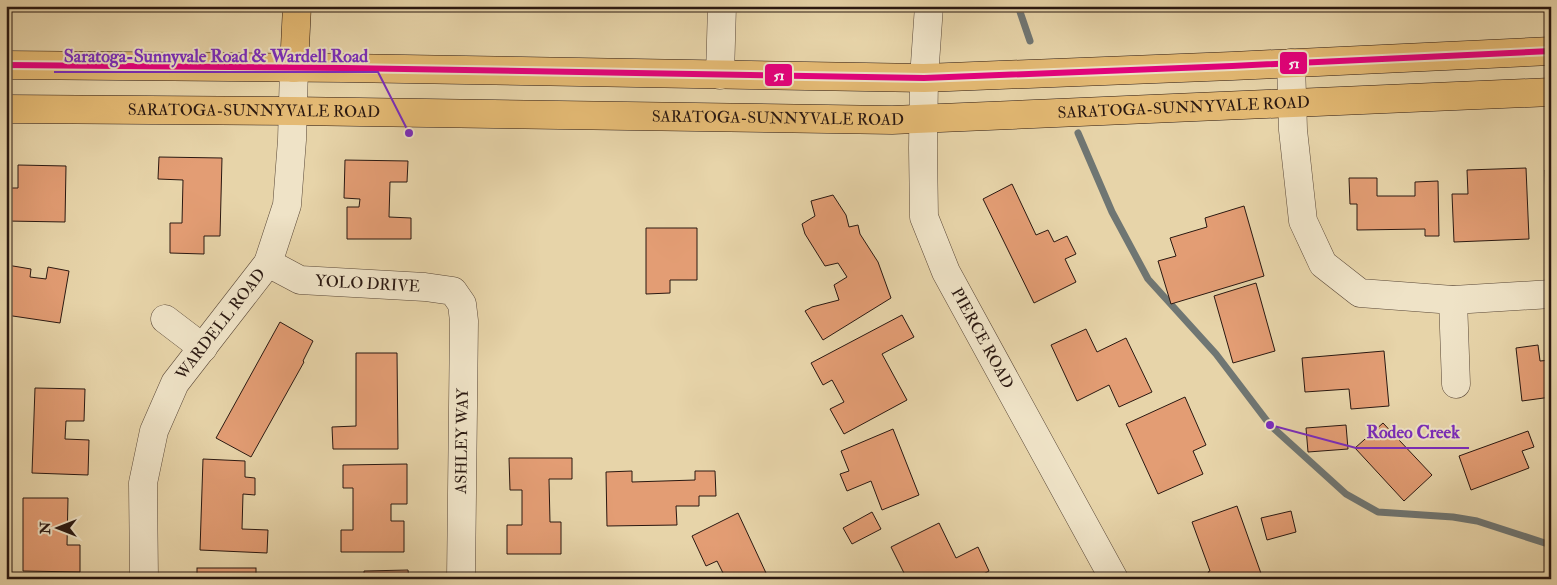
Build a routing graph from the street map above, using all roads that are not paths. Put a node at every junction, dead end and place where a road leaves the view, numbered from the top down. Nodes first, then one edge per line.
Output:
1 (297, 6) edge
2 (722, 6) edge
3 (929, 6) edge
4 (1551, 51) edge
5 (1291, 63) junction
6 (6, 65) edge
7 (294, 68) junction
8 (720, 75) junction
9 (924, 78) junction
10 (1551, 92) edge
11 (1291, 104) junction
12 (6, 110) edge
13 (293, 111) junction
14 (923, 119) junction
15 (268, 263) junction
16 (1551, 294) edge
17 (1453, 300) junction
18 (462, 304) joint
19 (165, 319) dead end
20 (203, 348) junction
21 (1456, 384) dead end
22 (144, 579) edge
23 (461, 579) edge
24 (1114, 579) edge

1 - 7 main road
2 - 8 street
3 - 9 street, PIERCE ROAD
4 - 5 main road
5 - 9 main road
5 - 11 street
6 - 7 main road
7 - 8 main road
7 - 13 street, WARDELL ROAD
8 - 9 main road
9 - 14 street, PIERCE ROAD
10 - 11 main road, SARATOGA-SUNNYVALE ROAD
11 - 14 main road, SARATOGA-SUNNYVALE ROAD
11 - 17 street
12 - 13 main road, SARATOGA-SUNNYVALE ROAD
13 - 14 main road, SARATOGA-SUNNYVALE ROAD
13 - 15 street, WARDELL ROAD
14 - 24 street, PIERCE ROAD
15 - 18 street, YOLO DRIVE
15 - 20 street, WARDELL ROAD
16 - 17 street
17 - 21 street
18 - 23 street, ASHLEY WAY
19 - 20 street
20 - 22 street, WARDELL ROAD

